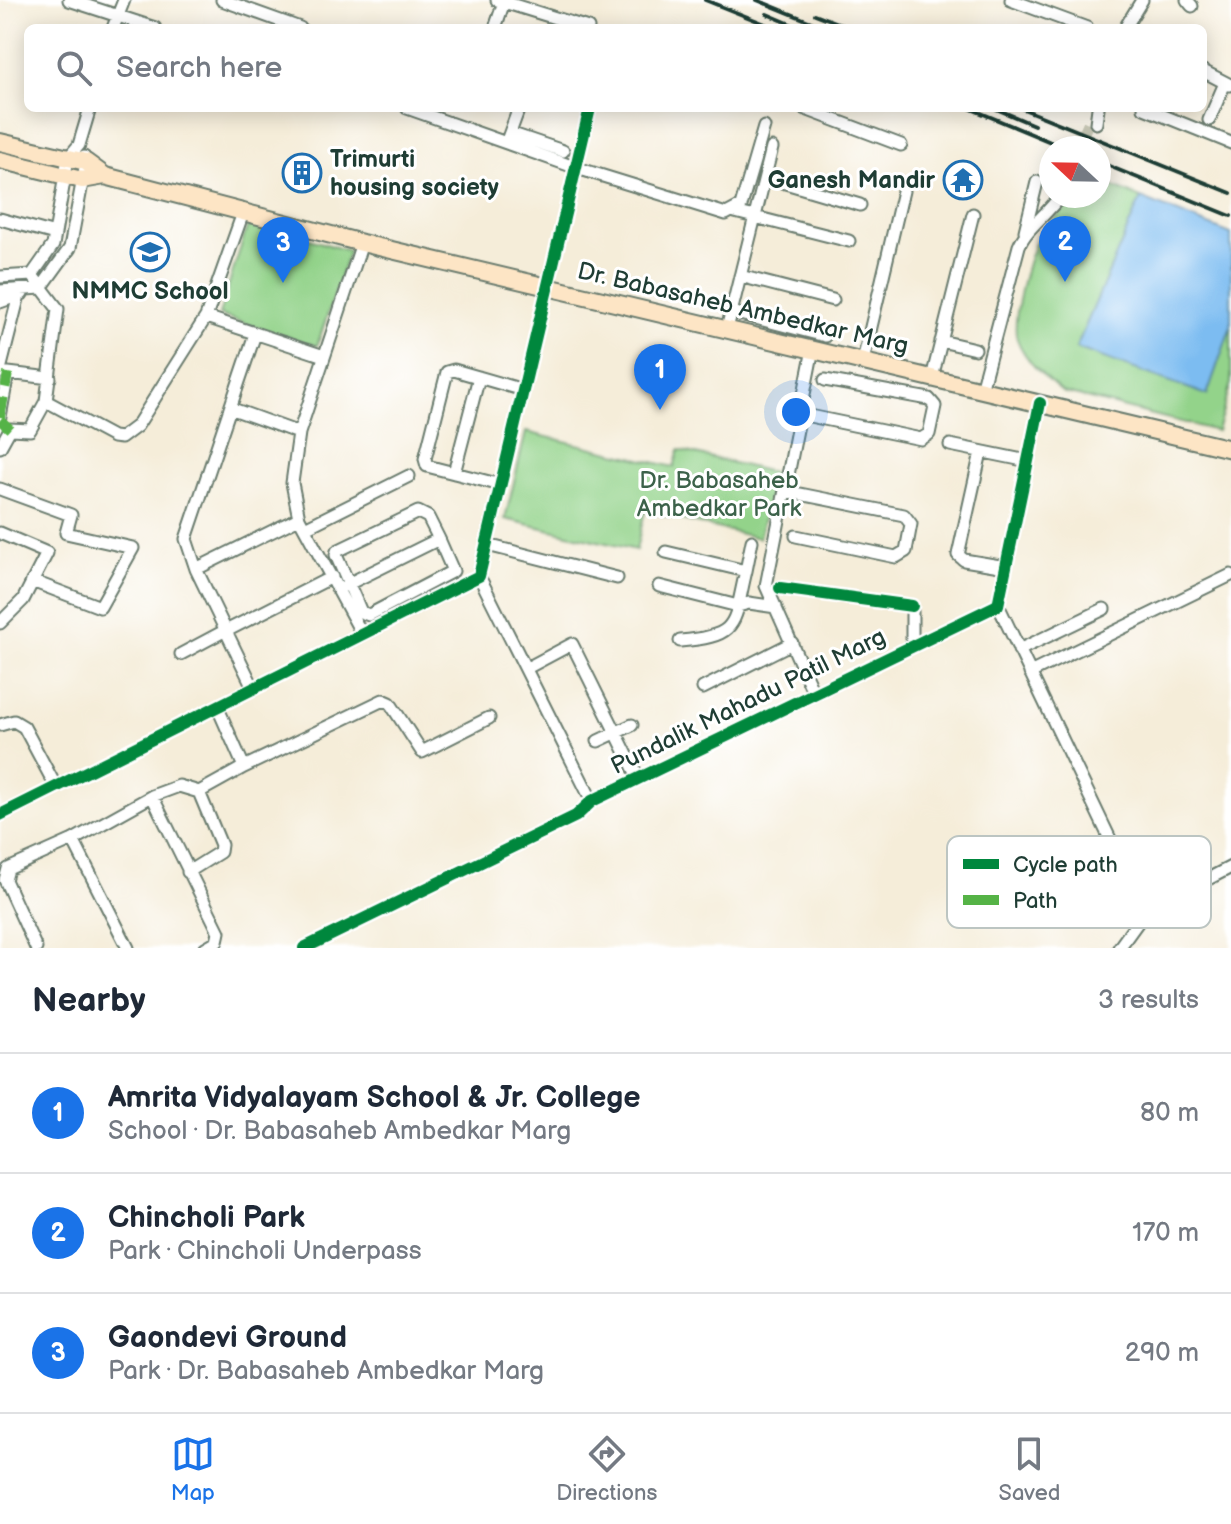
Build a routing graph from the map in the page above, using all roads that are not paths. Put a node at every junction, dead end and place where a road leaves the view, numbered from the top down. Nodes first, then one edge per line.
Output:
1 (69, 0) edge
2 (124, 0) edge
3 (222, 0) edge
4 (1011, 0) edge
5 (1142, 0) edge
6 (501, 3) edge
7 (115, 22) edge
8 (289, 24) edge
9 (496, 24) edge
10 (575, 24) edge
11 (1076, 24) edge
12 (1127, 24) edge
13 (1207, 73) edge
14 (1228, 84) edge
15 (89, 112) edge
16 (421, 112) edge
17 (518, 112) edge
18 (589, 112) edge
19 (814, 112) edge
20 (1161, 112) edge
21 (1209, 120) dead end
22 (764, 127) dead end
23 (509, 138) junction
24 (0, 142) edge
25 (1231, 143) edge
26 (901, 145) dead end
27 (772, 148) dead end
28 (563, 151) dead end
29 (74, 152) junction
30 (0, 160) edge
31 (86, 162) junction
32 (577, 168) junction
33 (105, 176) junction
34 (765, 177) junction
35 (73, 178) junction
36 (1037, 182) dead end
37 (903, 191) dead end
38 (860, 205) dead end
39 (1051, 208) edge
40 (244, 210) junction
41 (735, 212) junction
42 (973, 214) dead end
43 (755, 217) junction
44 (0, 219) edge
45 (1025, 231) junction
46 (55, 234) junction
47 (849, 241) dead end
48 (362, 243) junction
49 (32, 275) junction
50 (740, 276) junction
51 (0, 277) edge
52 (548, 286) junction
53 (41, 288) junction
54 (0, 291) edge
55 (19, 295) junction
56 (833, 300) dead end
57 (0, 302) edge
58 (206, 317) junction
59 (730, 320) junction
60 (255, 334) junction
61 (825, 336) dead end
62 (941, 341) junction
63 (813, 349) junction
64 (975, 349) dead end
65 (324, 356) junction
66 (863, 361) junction
67 (3, 372) edge
68 (479, 377) junction
69 (50, 378) junction
70 (932, 378) junction
71 (825, 380) dead end
72 (523, 390) junction
73 (981, 390) junction
74 (46, 401) junction
75 (1040, 403) junction
76 (230, 408) junction
77 (800, 414) junction
78 (0, 418) edge
79 (10, 429) junction
80 (299, 433) junction
81 (950, 445) dead end
82 (0, 447) edge
83 (1231, 449) edge
84 (981, 452) junction
85 (1028, 461) junction
86 (454, 473) junction
87 (409, 476) dead end
88 (501, 485) junction
89 (0, 489) edge
90 (785, 491) junction
91 (302, 523) junction
92 (0, 533) edge
93 (796, 536) dead end
94 (439, 539) junction
95 (752, 541) dead end
96 (487, 545) junction
97 (666, 552) dead end
98 (1006, 567) junction
99 (196, 569) junction
100 (746, 571) junction
101 (1231, 575) edge
102 (479, 576) junction
103 (332, 577) junction
104 (617, 578) dead end
105 (32, 581) junction
106 (343, 586) junction
107 (659, 586) dead end
108 (780, 588) dead end
109 (998, 605) junction
110 (738, 606) junction
111 (776, 607) junction
112 (1104, 609) dead end
113 (0, 623) edge
114 (228, 630) junction
115 (362, 634) junction
116 (680, 641) dead end
117 (792, 643) junction
118 (912, 645) junction
119 (1019, 650) junction
120 (181, 654) dead end
121 (527, 668) junction
122 (1030, 673) junction
123 (253, 687) junction
124 (703, 688) dead end
125 (814, 694) junction
126 (217, 706) junction
127 (489, 718) dead end
128 (0, 725) edge
129 (632, 725) dead end
130 (616, 732) junction
131 (598, 741) dead end
132 (244, 767) junction
133 (639, 779) junction
134 (55, 785) junction
135 (199, 792) junction
136 (152, 796) junction
137 (592, 801) junction
138 (0, 815) edge
139 (1108, 836) edge
140 (73, 840) junction
141 (1231, 867) edge
142 (188, 872) junction
143 (1211, 877) edge
144 (1133, 928) edge
145 (36, 948) edge
146 (128, 948) edge
147 (205, 948) edge
148 (304, 948) edge
149 (1119, 948) edge

1 - 7 street
2 - 7 street
3 - 8 street
4 - 11 street
5 - 12 street
6 - 9 street
6 - 10 street
13 - 14 street
14 - 21 street
15 - 29 street
16 - 23 street
17 - 23 street
18 - 32 street
19 - 26 street
20 - 25 street
22 - 41 street
23 - 28 street
23 - 32 street
24 - 29 main road, Dr. Babasaheb Ambedkar Marg
27 - 34 street
29 - 31 main road, Dr. Babasaheb Ambedkar Marg
29 - 35 street
30 - 35 main road, Dr. Babasaheb Ambedkar Marg
31 - 33 main road, Dr. Babasaheb Ambedkar Marg
31 - 35 street
32 - 41 street
32 - 52 street
33 - 35 main road, Dr. Babasaheb Ambedkar Marg
33 - 40 main road, Dr. Babasaheb Ambedkar Marg
34 - 38 street
34 - 43 street
35 - 46 street
35 - 53 street
36 - 45 street
37 - 66 street
39 - 45 street
40 - 48 main road, Dr. Babasaheb Ambedkar Marg
40 - 58 street
41 - 43 street
42 - 62 street
43 - 47 street
43 - 50 street
44 - 46 street
45 - 73 street
46 - 49 street
48 - 52 main road, Dr. Babasaheb Ambedkar Marg
48 - 65 street
49 - 51 street
49 - 53 street
50 - 56 street
50 - 59 street
52 - 59 main road, Dr. Babasaheb Ambedkar Marg
52 - 72 street
53 - 54 street
53 - 55 street
53 - 69 street
55 - 57 street
55 - 67 street
58 - 60 street
58 - 74 street
59 - 61 street
59 - 63 main road, Dr. Babasaheb Ambedkar Marg
60 - 65 street
60 - 76 street
62 - 64 street
62 - 70 street
63 - 66 main road, Dr. Babasaheb Ambedkar Marg
63 - 77 street
65 - 80 street
66 - 70 main road, Dr. Babasaheb Ambedkar Marg
67 - 69 street
67 - 78 street
68 - 72 street
68 - 86 street
68 - 86 street
69 - 74 street
70 - 73 main road, Dr. Babasaheb Ambedkar Marg
71 - 77 street
72 - 88 street
73 - 75 main road, Dr. Babasaheb Ambedkar Marg
74 - 79 street
75 - 83 main road, Dr. Babasaheb Ambedkar Marg
75 - 85 street
76 - 80 street
76 - 99 street
77 - 90 street
78 - 79 street
79 - 82 street
80 - 91 street
81 - 84 street
84 - 85 street
84 - 98 street
85 - 98 street
86 - 88 street
87 - 91 street
88 - 96 street
89 - 105 street
90 - 93 street
90 - 111 street
91 - 99 street
91 - 103 street
92 - 105 street
94 - 106 street
94 - 106 street
94 - 106 street
95 - 100 street
96 - 102 street
96 - 104 street
97 - 100 street
98 - 109 street
99 - 114 street
100 - 110 street
101 - 122 street
102 - 115 street
102 - 121 street
103 - 106 street
103 - 114 street
105 - 113 street
106 - 115 street
107 - 110 street
108 - 118 street
109 - 118 street, Pundalik Mahadu Patil Marg
109 - 119 street
110 - 111 street
110 - 116 street
111 - 117 street
112 - 119 street
114 - 120 street
114 - 123 street
115 - 123 street
117 - 124 street
117 - 125 street
118 - 125 street, Pundalik Mahadu Patil Marg
119 - 122 street
121 - 130 street
121 - 137 street
122 - 139 street
123 - 126 street
125 - 133 street, Pundalik Mahadu Patil Marg
126 - 132 street
126 - 134 street
127 - 132 street
128 - 134 street
129 - 130 street
130 - 131 street
130 - 133 street
132 - 135 street
133 - 137 street, Pundalik Mahadu Patil Marg
134 - 138 street
135 - 136 street
135 - 142 street
136 - 140 street
136 - 142 street
137 - 148 street, Pundalik Mahadu Patil Marg
140 - 145 street
140 - 146 street
141 - 143 street
142 - 147 street
144 - 149 street

